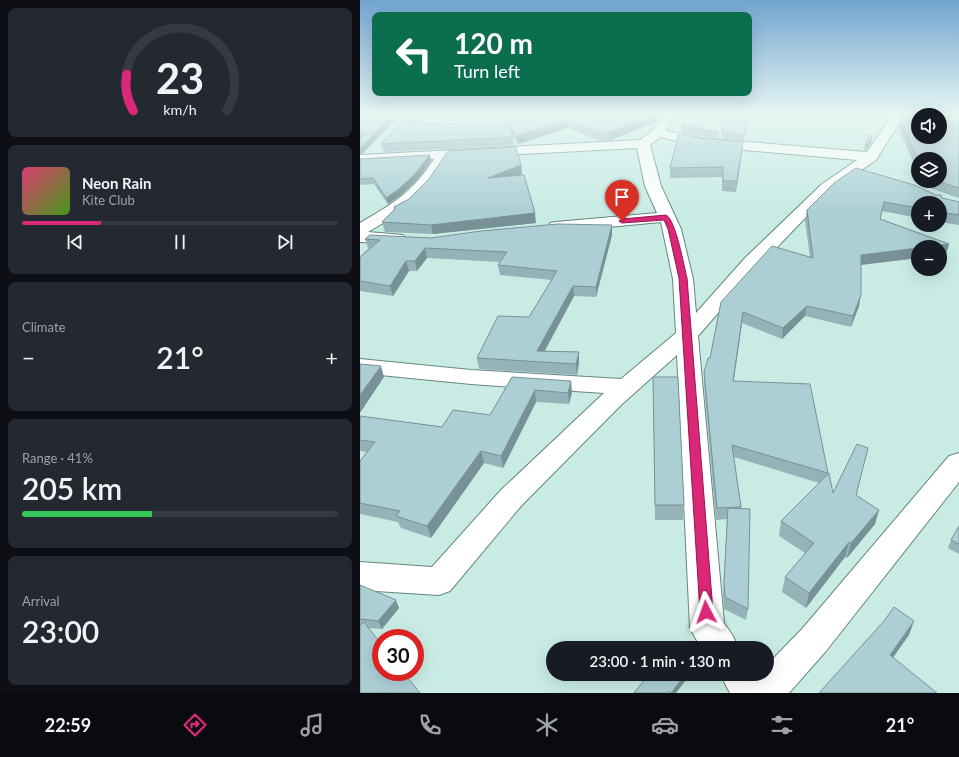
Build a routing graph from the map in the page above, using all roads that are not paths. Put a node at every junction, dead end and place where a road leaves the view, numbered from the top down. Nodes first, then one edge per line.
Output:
1 (379, 146) edge
2 (550, 146) edge
3 (650, 146) edge
4 (730, 146) edge
5 (883, 146) edge
6 (445, 154) junction
7 (364, 159) edge
8 (872, 167) junction
9 (666, 217) junction
10 (542, 229) edge
11 (360, 230) edge
12 (360, 237) edge
13 (411, 240) edge
14 (687, 335) junction
15 (360, 366) edge
16 (627, 386) junction
17 (959, 463) edge
18 (360, 576) edge
19 (716, 641) edge
20 (743, 681) edge
21 (751, 693) edge
22 (765, 693) edge

1 - 7 street
2 - 6 street
3 - 9 street
4 - 8 street
5 - 8 street
6 - 7 street
6 - 11 street
8 - 14 street
9 - 10 street
9 - 14 street
12 - 13 street
14 - 16 street
14 - 19 street
15 - 16 street
16 - 18 street
17 - 22 street
20 - 21 street

